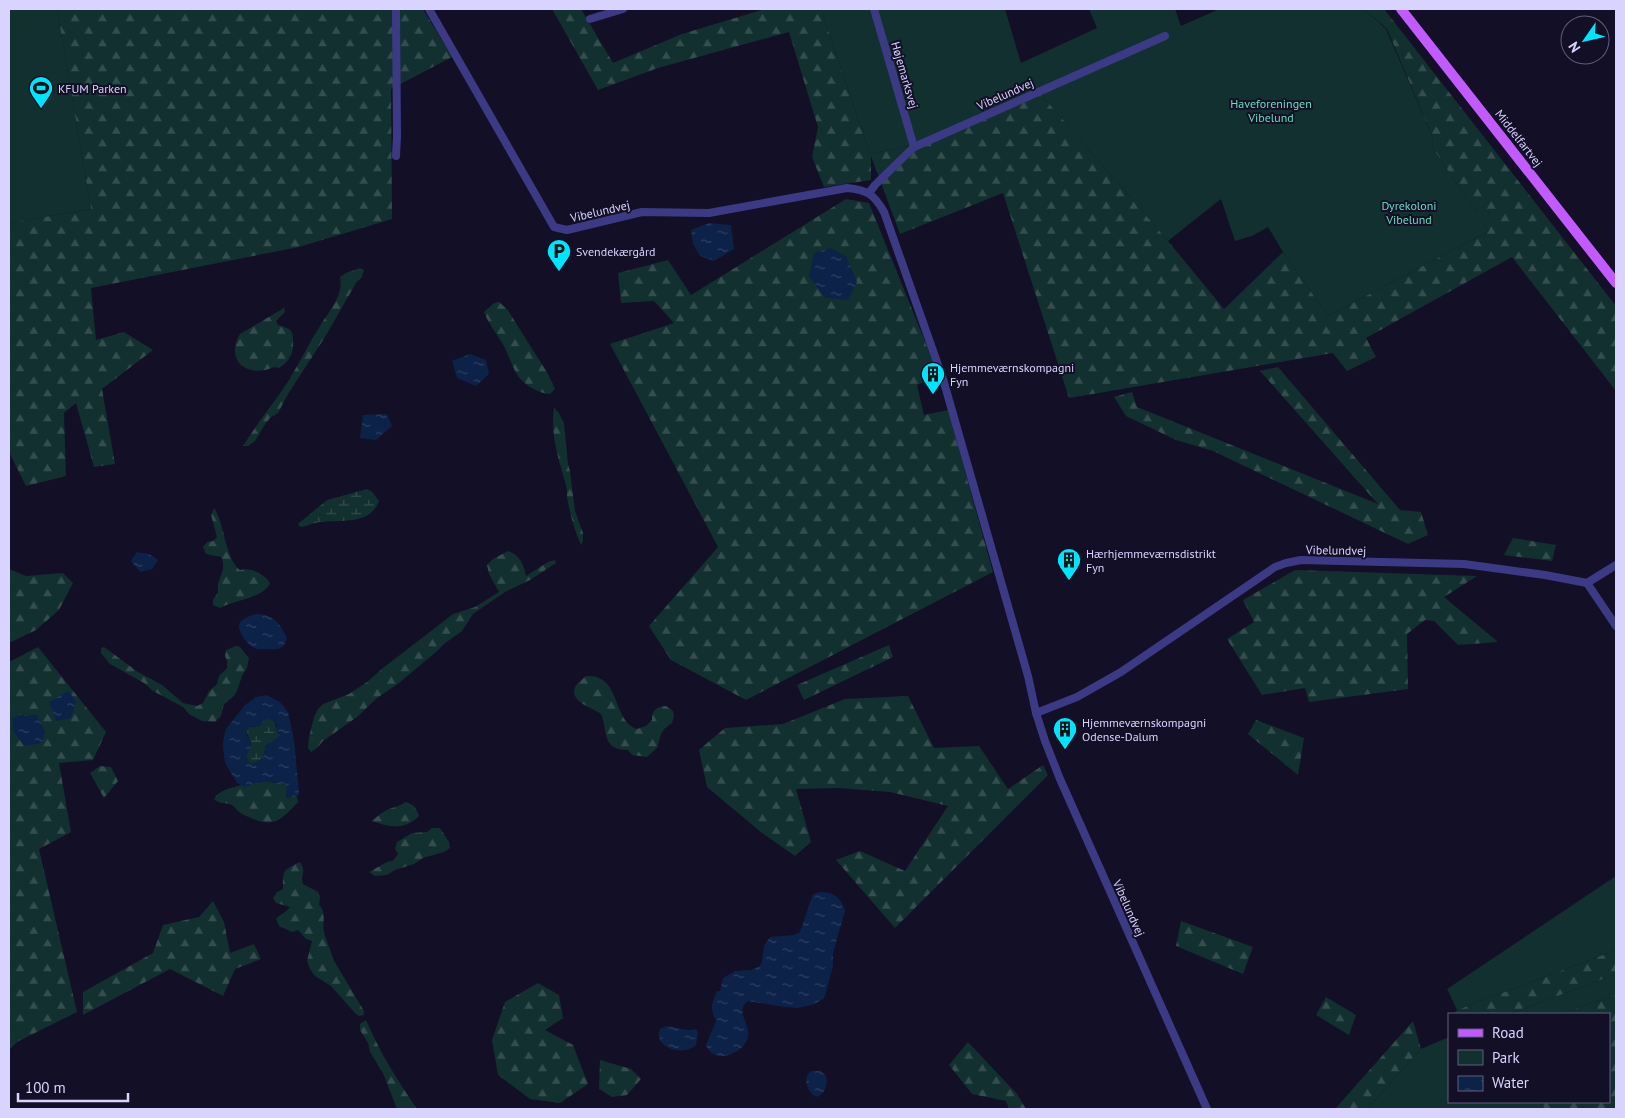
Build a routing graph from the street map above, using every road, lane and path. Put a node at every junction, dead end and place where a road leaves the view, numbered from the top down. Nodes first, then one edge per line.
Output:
1 (396, 9) edge
2 (429, 9) edge
3 (621, 9) edge
4 (874, 9) edge
5 (1401, 9) edge
6 (590, 18) dead end
7 (1165, 36) dead end
8 (914, 147) junction
9 (396, 156) dead end
10 (869, 193) junction
11 (1616, 283) edge
12 (1616, 565) edge
13 (1586, 583) junction
14 (1616, 626) edge
15 (1036, 713) junction
16 (1207, 1109) edge

1 - 9 street
2 - 10 street, Vibelundvej
3 - 6 street
4 - 8 street, Højemarksvej
5 - 11 main road, Middelfartvej
7 - 8 street, Vibelundvej
8 - 10 street, Vibelundvej
10 - 15 street, Vibelundvej
12 - 13 street
13 - 14 street
13 - 15 street, Vibelundvej
15 - 16 street, Vibelundvej

